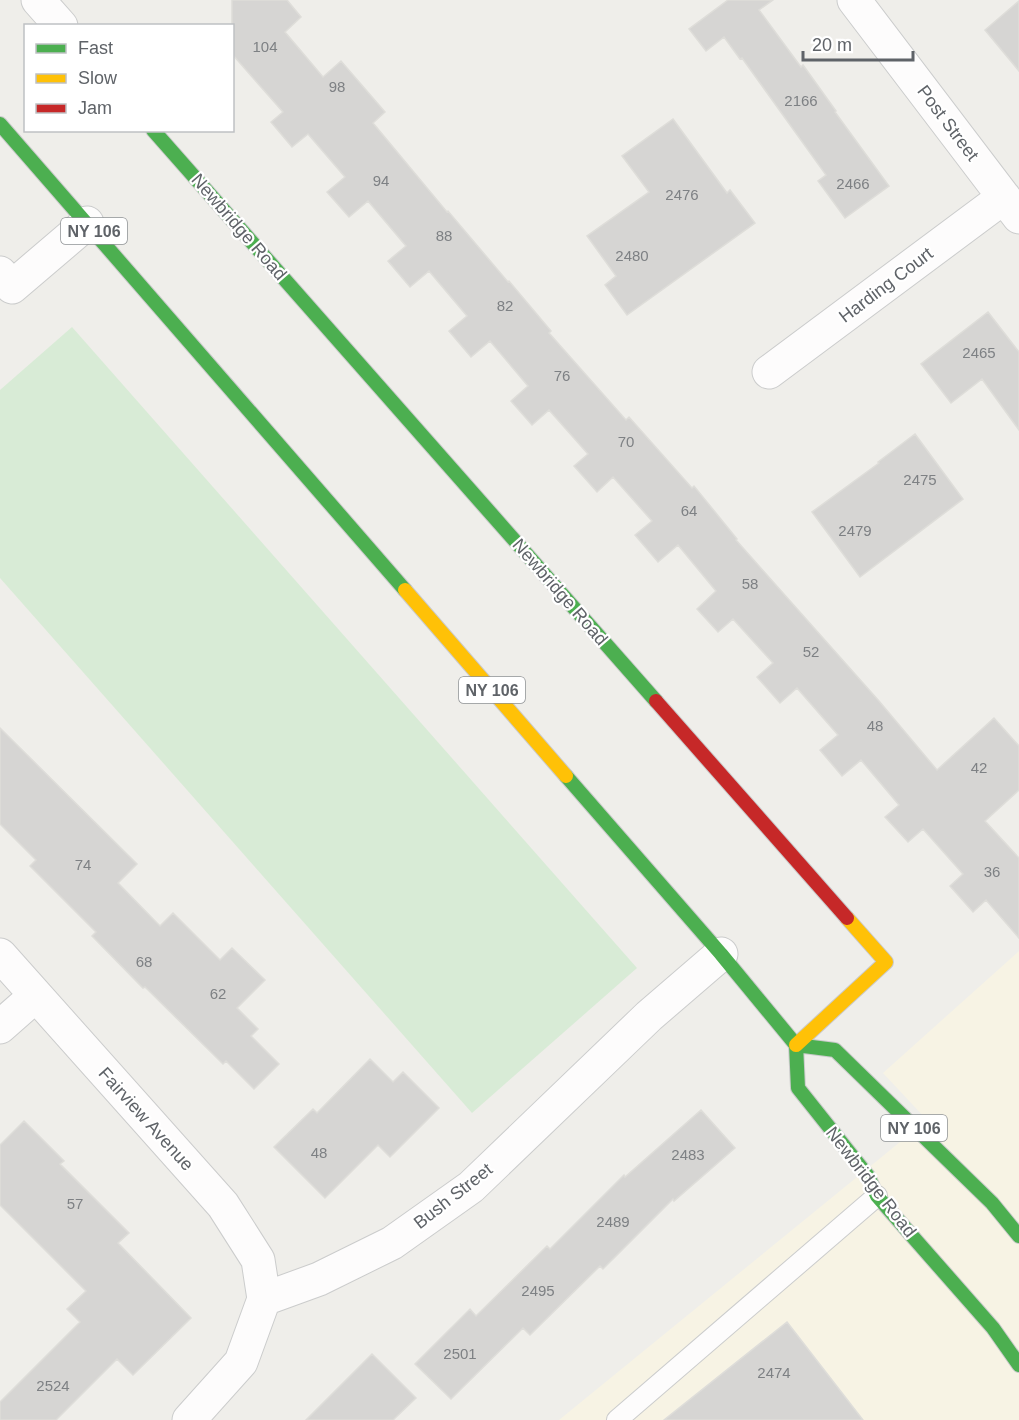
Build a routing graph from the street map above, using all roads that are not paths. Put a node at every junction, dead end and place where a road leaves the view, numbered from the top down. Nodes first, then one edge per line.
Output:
1 (38, 0) edge
2 (854, 0) edge
3 (59, 24) edge
4 (0, 124) edge
5 (155, 132) edge
6 (1011, 207) edge
7 (87, 223) junction
8 (0, 273) edge
9 (769, 372) dead end
10 (721, 954) junction
11 (0, 956) edge
12 (35, 996) junction
13 (0, 1027) edge
14 (796, 1045) junction
15 (877, 1196) junction
16 (1019, 1236) edge
17 (264, 1299) junction
18 (1019, 1365) edge
19 (189, 1420) edge
20 (617, 1420) edge

1 - 3 street
2 - 6 street, Post Street
4 - 7 main road, NY 106
5 - 14 main road, Newbridge Road
6 - 9 street, Harding Court
7 - 8 street
7 - 10 main road, NY 106
10 - 14 main road, NY 106
10 - 17 street, Bush Street
11 - 12 street, Fairview Avenue
12 - 13 street
12 - 17 street, Fairview Avenue
14 - 15 main road, Newbridge Road
14 - 16 main road, NY 106
15 - 18 main road, Newbridge Road
15 - 20 lane
17 - 19 street

